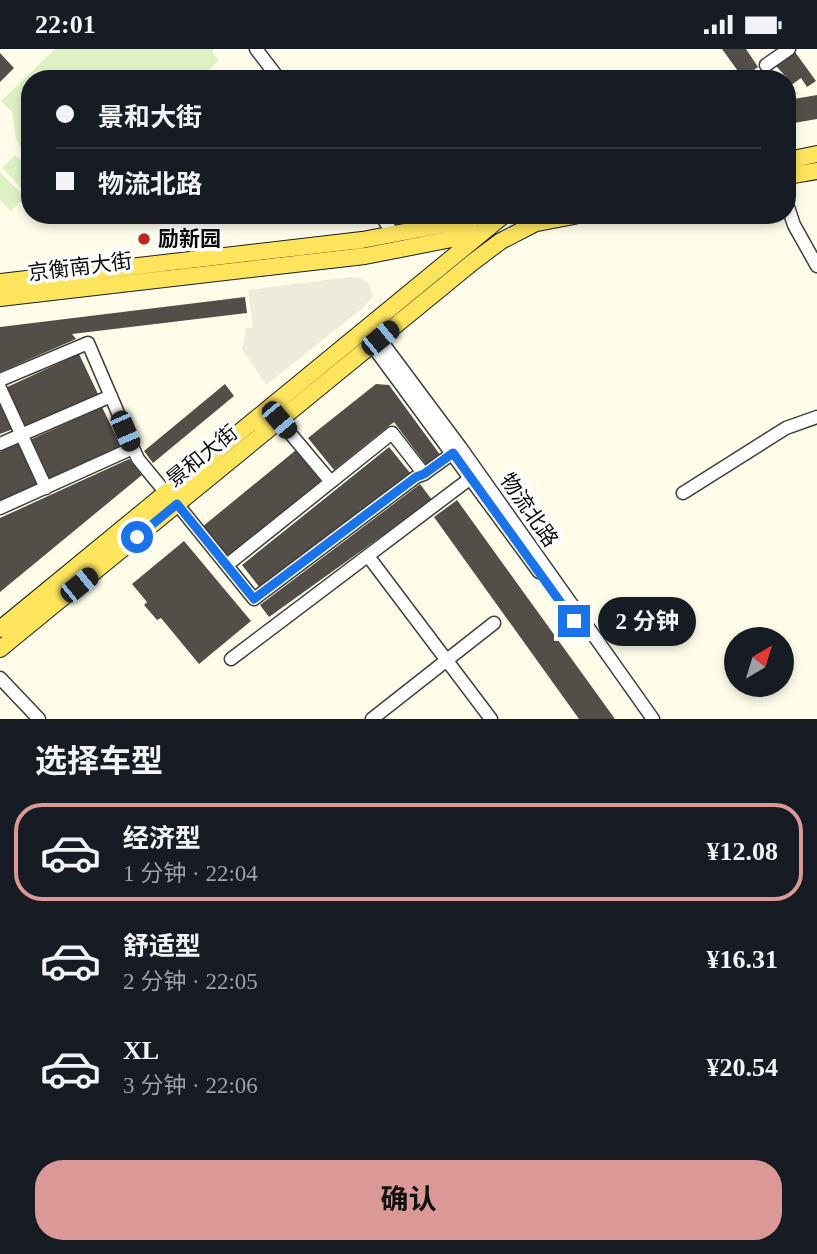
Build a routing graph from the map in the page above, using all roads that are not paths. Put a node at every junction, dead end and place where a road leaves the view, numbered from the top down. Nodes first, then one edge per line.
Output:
1 (256, 49) edge
2 (789, 49) edge
3 (766, 65) dead end
4 (272, 70) edge
5 (817, 154) edge
6 (796, 158) edge
7 (817, 171) edge
8 (796, 175) edge
9 (387, 224) edge
10 (446, 224) edge
11 (494, 224) edge
12 (534, 224) joint
13 (794, 224) edge
14 (393, 234) junction
15 (482, 234) junction
16 (817, 266) edge
17 (0, 282) edge
18 (0, 298) edge
19 (371, 336) junction
20 (0, 380) edge
21 (0, 389) edge
22 (111, 396) junction
23 (817, 417) edge
24 (279, 420) junction
25 (22, 435) junction
26 (0, 444) edge
27 (133, 448) junction
28 (453, 453) junction
29 (424, 474) junction
30 (468, 480) dead end
31 (331, 482) junction
32 (46, 488) junction
33 (683, 492) dead end
34 (171, 499) junction
35 (0, 508) edge
36 (368, 555) junction
37 (227, 565) junction
38 (494, 623) dead end
39 (0, 629) edge
40 (0, 649) edge
41 (231, 659) dead end
42 (447, 660) junction
43 (0, 678) edge
44 (40, 719) edge
45 (372, 719) edge
46 (492, 719) edge
47 (644, 719) edge
48 (653, 719) edge

1 - 4 street
2 - 3 street
5 - 6 main road
7 - 8 main road
9 - 14 street
10 - 14 main road, 京衡南大街
11 - 15 main road, 景和大街
12 - 15 main road, 京衡南大街
12 - 19 main road, 景和大街
13 - 16 street
14 - 17 main road, 京衡南大街
15 - 18 main road, 京衡南大街
15 - 19 main road, 景和大街
19 - 24 main road, 景和大街
19 - 28 street, 物流北路
19 - 34 main road, 景和大街
19 - 48 street, 物流北路
20 - 22 street
21 - 25 street
22 - 25 street
22 - 27 street
23 - 33 street
24 - 31 street
24 - 34 main road, 景和大街
25 - 26 street
25 - 32 street
27 - 32 street
27 - 34 street
28 - 29 street
28 - 47 street, 物流北路
29 - 31 street
29 - 37 street
30 - 36 street
31 - 37 street
32 - 35 street
34 - 37 street
34 - 39 main road, 景和大街
34 - 40 main road, 景和大街
36 - 41 street
36 - 42 street
38 - 42 street
42 - 45 street
42 - 46 street
43 - 44 street

